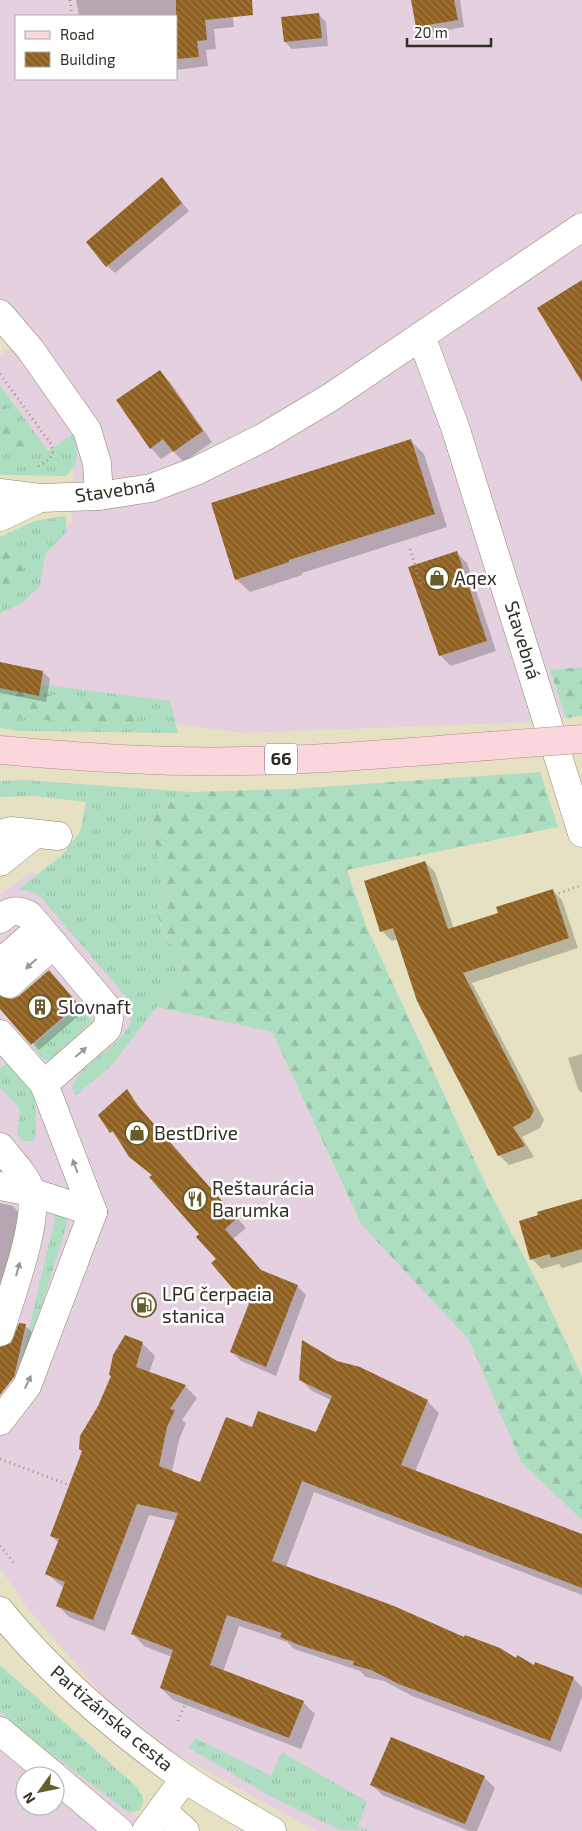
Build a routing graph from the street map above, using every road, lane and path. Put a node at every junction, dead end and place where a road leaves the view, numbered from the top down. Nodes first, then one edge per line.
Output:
1 (70, 0) edge
2 (72, 15) edge
3 (582, 226) edge
4 (0, 314) edge
5 (421, 336) junction
6 (0, 374) edge
7 (26, 467) dead end
8 (0, 493) edge
9 (99, 496) junction
10 (40, 498) junction
11 (0, 517) edge
12 (410, 549) dead end
13 (424, 582) dead end
14 (582, 739) edge
15 (0, 750) edge
16 (73, 757) junction
17 (0, 764) edge
18 (582, 833) edge
19 (0, 834) edge
20 (0, 862) edge
21 (582, 885) edge
22 (554, 894) dead end
23 (0, 919) edge
24 (47, 936) junction
25 (5, 974) edge
26 (11, 1038) edge
27 (44, 1084) junction
28 (0, 1147) edge
29 (0, 1186) edge
30 (31, 1192) junction
31 (93, 1212) junction
32 (2, 1317) edge
33 (0, 1421) edge
34 (0, 1459) edge
35 (69, 1485) dead end
36 (0, 1546) edge
37 (14, 1563) dead end
38 (0, 1611) edge
39 (187, 1699) dead end
40 (178, 1721) dead end
41 (0, 1731) edge
42 (41, 1766) edge
43 (185, 1778) junction
44 (65, 1786) edge
45 (160, 1824) edge
46 (119, 1831) edge
47 (185, 1831) edge
48 (272, 1831) edge

1 - 2 path
3 - 5 street, Stavebná
4 - 9 street
5 - 9 street, Stavebná
5 - 18 street, Stavebná
6 - 7 path
8 - 10 street, Stavebná
9 - 10 street, Stavebná
10 - 11 street, Stavebná
12 - 13 path
14 - 16 main road, 66, bridge
15 - 16 main road, 66
16 - 17 street
19 - 20 street
21 - 22 path
23 - 24 street
24 -> 25 street
27 -> 24 street
26 - 27 street
31 -> 27 street
28 - 30 street
29 - 30 street
30 - 31 street
32 -> 30 street
33 -> 31 street
34 - 35 path
36 - 37 path
38 - 43 street, Partizánska cesta
39 - 40 path
41 - 42 street
43 - 45 street, Partizánska cesta
43 - 48 street, Partizánska cesta
44 - 46 street
45 - 47 street

